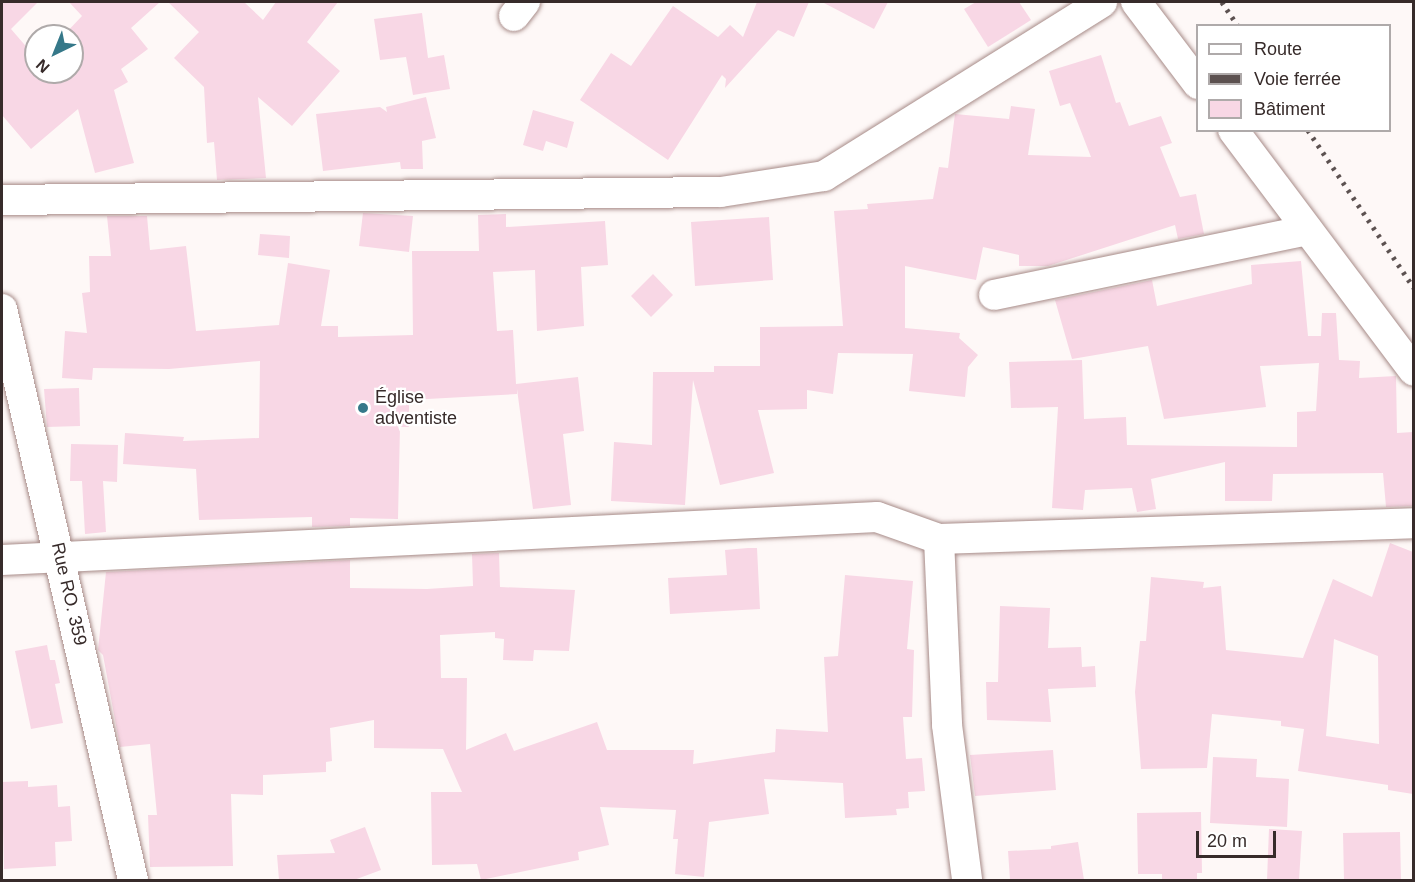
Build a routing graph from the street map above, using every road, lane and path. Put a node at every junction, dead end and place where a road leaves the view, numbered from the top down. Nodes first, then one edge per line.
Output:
1 (1102, 2) edge
2 (1136, 2) edge
3 (1196, 83) edge
4 (1234, 132) edge
5 (2, 200) edge
6 (1307, 230) junction
7 (994, 295) dead end
8 (2, 309) edge
9 (1413, 371) edge
10 (1413, 523) edge
11 (939, 539) junction
12 (62, 559) junction
13 (2, 560) edge
14 (133, 880) edge
15 (967, 880) edge

1 - 5 street
2 - 3 street
4 - 6 street
6 - 7 street
6 - 9 street
8 - 12 street, Rue RO. 359
10 - 11 street
11 - 12 street
11 - 15 street
12 - 13 street
12 - 14 street, Rue RO. 359

